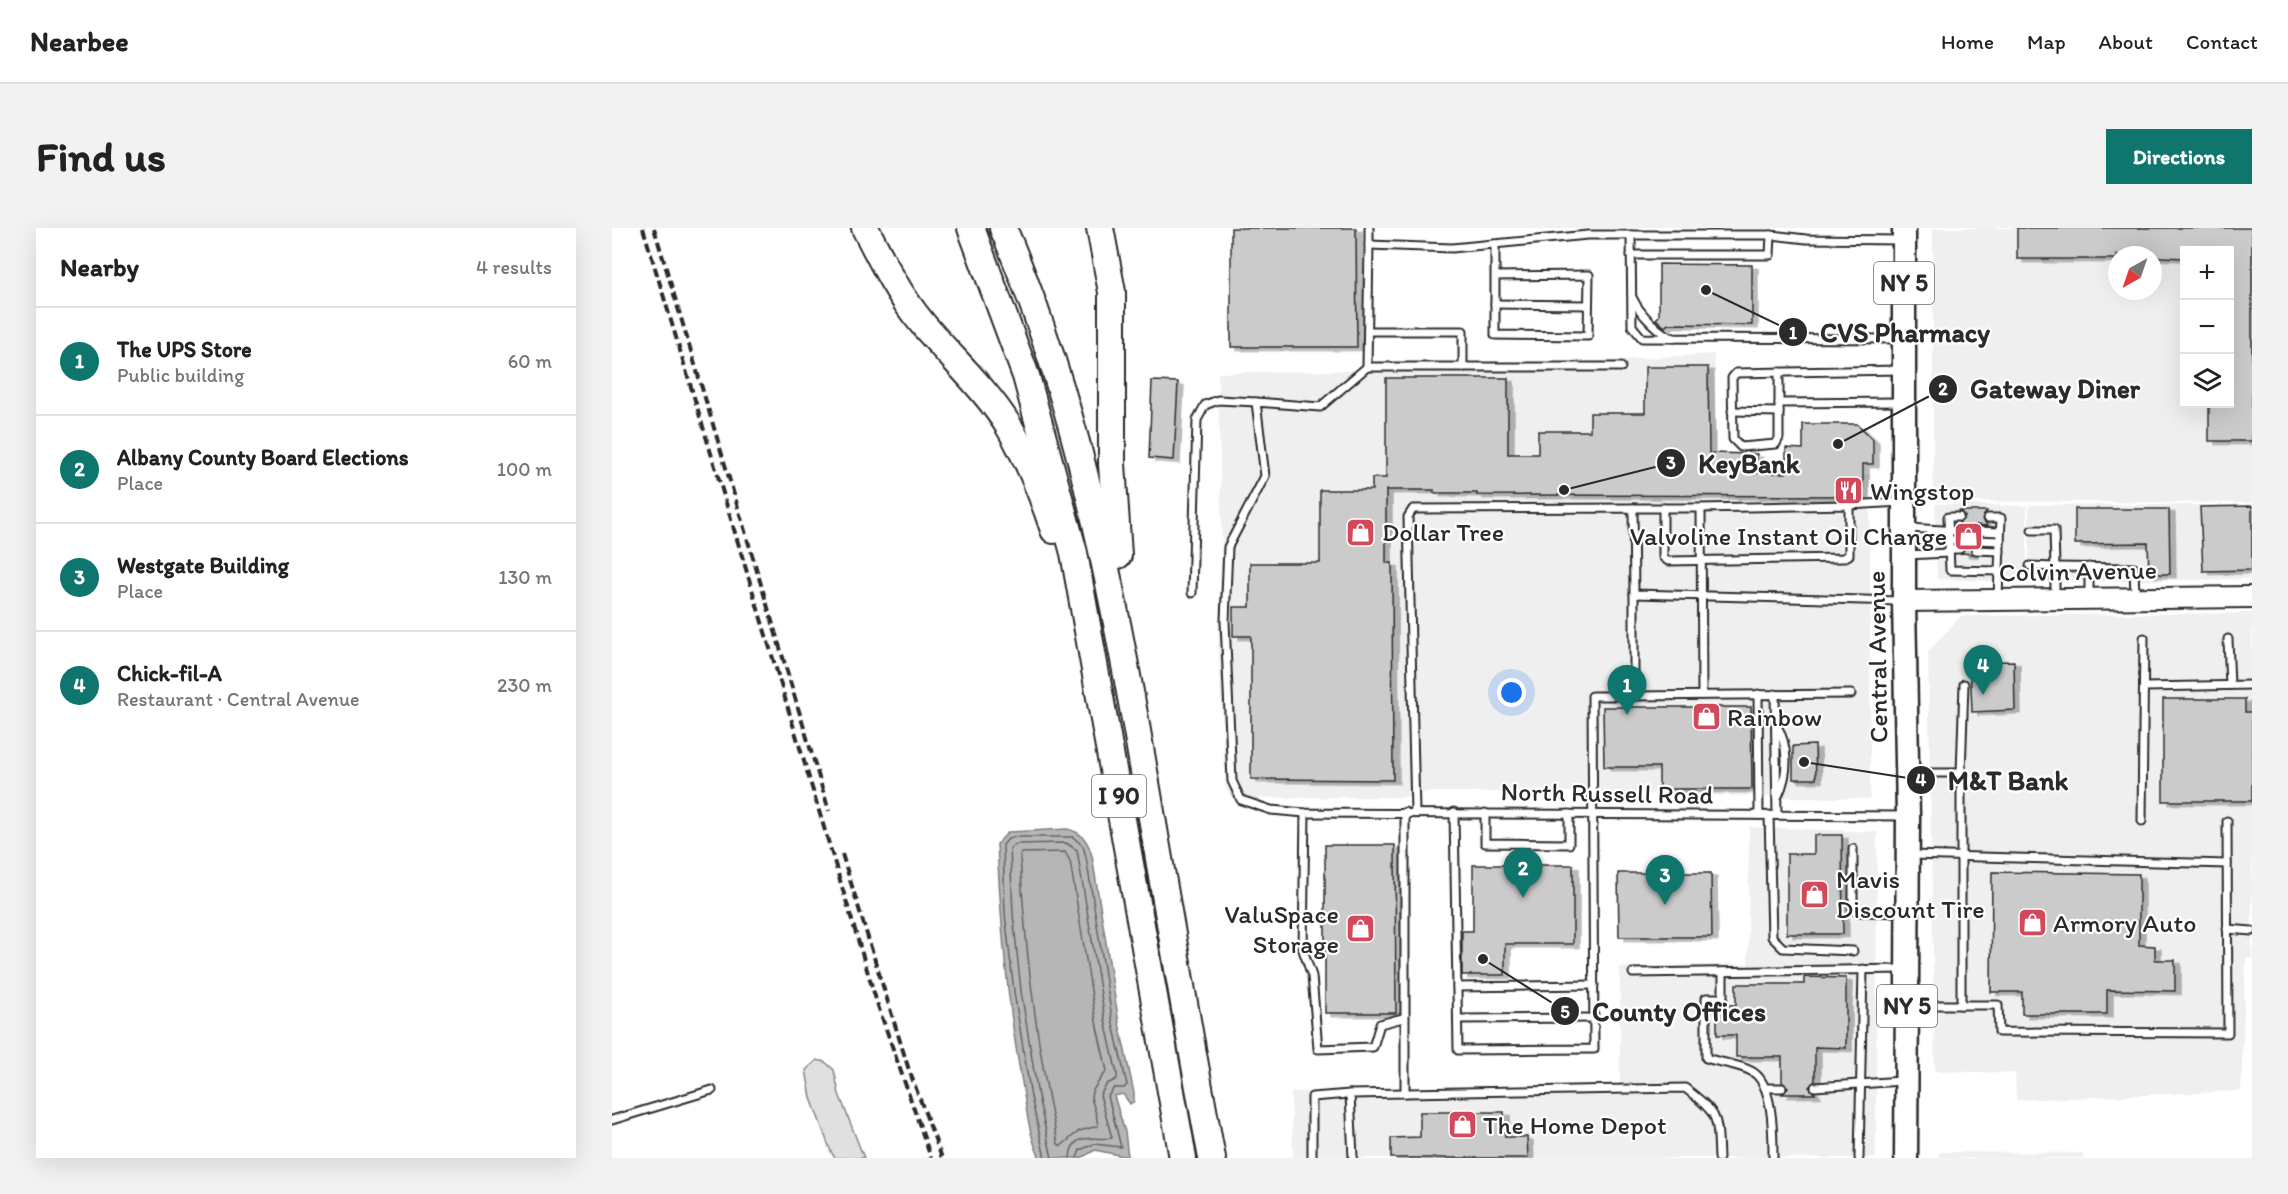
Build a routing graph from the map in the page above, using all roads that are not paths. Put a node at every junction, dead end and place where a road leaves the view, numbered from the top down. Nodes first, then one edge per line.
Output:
1 (865, 228) edge
2 (970, 228) edge
3 (1004, 228) edge
4 (1100, 228) edge
5 (1369, 228) edge
6 (1696, 232) edge
7 (1904, 234) edge
8 (1631, 235) junction
9 (1771, 236) junction
10 (1495, 243) junction
11 (1369, 245) junction
12 (1631, 255) junction
13 (1495, 276) junction
14 (1631, 291) junction
15 (1495, 304) junction
16 (1588, 305) junction
17 (1368, 331) junction
18 (1681, 339) junction
19 (1904, 339) junction
20 (1366, 367) junction
21 (1463, 367) junction
22 (1621, 367) dead end
23 (1904, 370) junction
24 (1779, 372) junction
25 (1256, 402) junction
26 (1904, 402) junction
27 (1779, 403) junction
28 (1732, 411) junction
29 (1779, 412) junction
30 (1904, 502) junction
31 (1849, 506) junction
32 (1633, 508) junction
33 (1663, 508) junction
34 (1701, 508) junction
35 (1959, 517) dead end
36 (1988, 518) dead end
37 (1904, 528) junction
38 (1949, 530) junction
39 (2032, 530) dead end
40 (1959, 531) dead end
41 (1976, 531) dead end
42 (2000, 532) junction
43 (1948, 540) junction
44 (1959, 540) dead end
45 (1976, 540) dead end
46 (2000, 541) junction
47 (1959, 549) dead end
48 (1976, 550) dead end
49 (1949, 551) junction
50 (2000, 551) junction
51 (1904, 555) junction
52 (1700, 561) junction
53 (2030, 566) dead end
54 (2055, 567) junction
55 (2089, 567) junction
56 (2000, 571) junction
57 (1192, 593) dead end
58 (1634, 594) junction
59 (1701, 596) junction
60 (2135, 597) junction
61 (2252, 597) edge
62 (2089, 598) junction
63 (1998, 599) junction
64 (2055, 599) junction
65 (1904, 601) junction
66 (2144, 638) dead end
67 (2228, 639) dead end
68 (1126, 669) junction
69 (1964, 684) dead end
70 (2252, 685) edge
71 (2230, 686) junction
72 (2145, 687) junction
73 (1758, 694) junction
74 (1775, 694) junction
75 (1851, 694) dead end
76 (1702, 695) junction
77 (1634, 696) junction
78 (1908, 773) junction
79 (1961, 773) junction
80 (1115, 774) junction
81 (1405, 812) junction
82 (1415, 812) junction
83 (1305, 813) junction
84 (1454, 813) junction
85 (1485, 813) junction
86 (1569, 814) junction
87 (1593, 814) junction
88 (1759, 815) junction
89 (1773, 815) junction
90 (1908, 816) junction
91 (2142, 821) dead end
92 (2227, 821) dead end
93 (1853, 849) dead end
94 (1908, 855) junction
95 (1961, 856) junction
96 (2227, 864) junction
97 (1907, 913) junction
98 (2227, 929) junction
99 (2252, 931) edge
100 (1853, 951) dead end
101 (1863, 969) junction
102 (1907, 969) junction
103 (1723, 972) junction
104 (1633, 973) dead end
105 (1594, 985) junction
106 (1457, 987) junction
107 (1907, 1005) junction
108 (1961, 1005) junction
109 (1403, 1018) junction
110 (1594, 1018) junction
111 (1458, 1019) junction
112 (1907, 1081) junction
113 (1860, 1084) junction
114 (1815, 1087) dead end
115 (1765, 1088) junction
116 (1782, 1088) dead end
117 (712, 1090) dead end
118 (1405, 1093) junction
119 (1350, 1094) junction
120 (612, 1120) edge
121 (1183, 1158) edge
122 (1212, 1158) edge
123 (1312, 1158) edge
124 (1353, 1158) edge
125 (1719, 1158) edge
126 (1773, 1158) edge
127 (1859, 1158) edge
128 (1906, 1158) edge

1 - 80 highway
2 - 80 highway, I 90
3 - 68 highway, I 90
4 - 68 highway
5 - 11 lane
6 - 8 lane
6 - 9 lane
7 - 9 lane
7 - 19 main road, Central Avenue / NY 5
8 - 10 lane
8 - 12 lane
9 - 12 lane
10 - 11 lane
10 - 13 lane
11 - 17 lane
12 - 14 lane
13 - 15 lane
13 - 16 lane
14 - 18 lane
14 - 18 lane
15 - 16 lane
15 - 16 lane
17 - 20 lane
17 - 21 lane
18 - 19 lane
19 - 23 main road, Central Avenue / NY 5
20 - 21 lane
20 - 25 lane
21 - 22 lane
23 - 24 lane
23 - 26 main road, Central Avenue / NY 5
24 - 27 lane
24 - 28 lane
25 - 57 lane
25 - 83 lane, North Russell Road
26 - 27 lane
26 - 30 main road, Central Avenue / NY 5
27 - 29 lane
28 - 29 lane
28 - 29 lane
30 - 31 lane
30 - 37 main road, Central Avenue / NY 5
31 - 34 lane
31 - 52 lane
32 - 33 lane
32 - 58 lane
32 - 82 lane
33 - 34 lane
33 - 52 lane
34 - 52 lane
35 - 38 lane
36 - 42 lane
37 - 38 lane
37 - 51 main road, Central Avenue / NY 5
38 - 40 lane
38 - 43 lane
39 - 54 lane
41 - 42 lane
42 - 46 lane
43 - 44 lane
43 - 49 lane
45 - 46 lane
46 - 50 lane
47 - 49 lane
48 - 50 lane
49 - 51 lane
49 - 56 lane
50 - 56 lane
51 - 65 main road, Central Avenue / NY 5
52 - 59 lane
53 - 54 lane
54 - 55 lane
54 - 64 lane
55 - 60 lane
55 - 62 lane
56 - 63 lane
58 - 59 lane
58 - 77 lane
59 - 65 lane
59 - 76 lane
60 - 61 street, Colvin Avenue
60 - 62 street, Colvin Avenue
62 - 64 street, Colvin Avenue
63 - 64 street, Colvin Avenue
63 - 65 street, Colvin Avenue
65 - 78 main road, Central Avenue / NY 5
66 - 72 lane
67 - 71 lane
68 - 122 highway, I 90
69 - 79 lane
70 - 71 lane
71 - 72 lane
72 - 91 lane
73 - 74 lane
73 - 76 lane
73 - 88 lane
74 - 75 lane
74 - 89 lane
76 - 77 lane
77 - 87 lane
78 - 79 lane
78 - 90 main road, Central Avenue / NY 5
79 - 95 lane
80 - 121 highway, I 90
81 - 82 lane, North Russell Road
81 - 83 lane, North Russell Road
81 - 109 lane
82 - 84 lane, North Russell Road
83 - 109 lane
84 - 85 lane, North Russell Road
84 - 106 lane
85 - 86 lane, North Russell Road
85 - 86 lane
86 - 87 lane, North Russell Road
87 - 88 lane, North Russell Road
87 - 105 lane
88 - 89 lane, North Russell Road
89 - 90 lane, North Russell Road
89 - 100 lane
90 - 94 main road, Central Avenue / NY 5
92 - 96 lane
93 - 97 lane
94 - 95 lane
94 - 97 main road, Central Avenue / NY 5
95 - 96 lane
95 - 108 lane
96 - 98 lane
97 - 102 main road, Central Avenue / NY 5
98 - 99 lane
98 - 108 lane
101 - 102 lane
101 - 103 lane
101 - 113 lane
102 - 107 main road, Central Avenue / NY 5
103 - 104 lane
103 - 115 lane
105 - 106 lane
105 - 110 lane
106 - 111 lane
107 - 108 lane
107 - 112 main road, Central Avenue / NY 5
109 - 118 lane
110 - 111 lane
110 - 111 lane
112 - 113 lane
112 - 128 main road, Central Avenue / NY 5
113 - 114 lane
113 - 127 lane
115 - 116 lane
115 - 126 lane
117 - 120 lane
118 - 119 lane
118 - 125 lane
119 - 123 lane
119 - 124 lane

